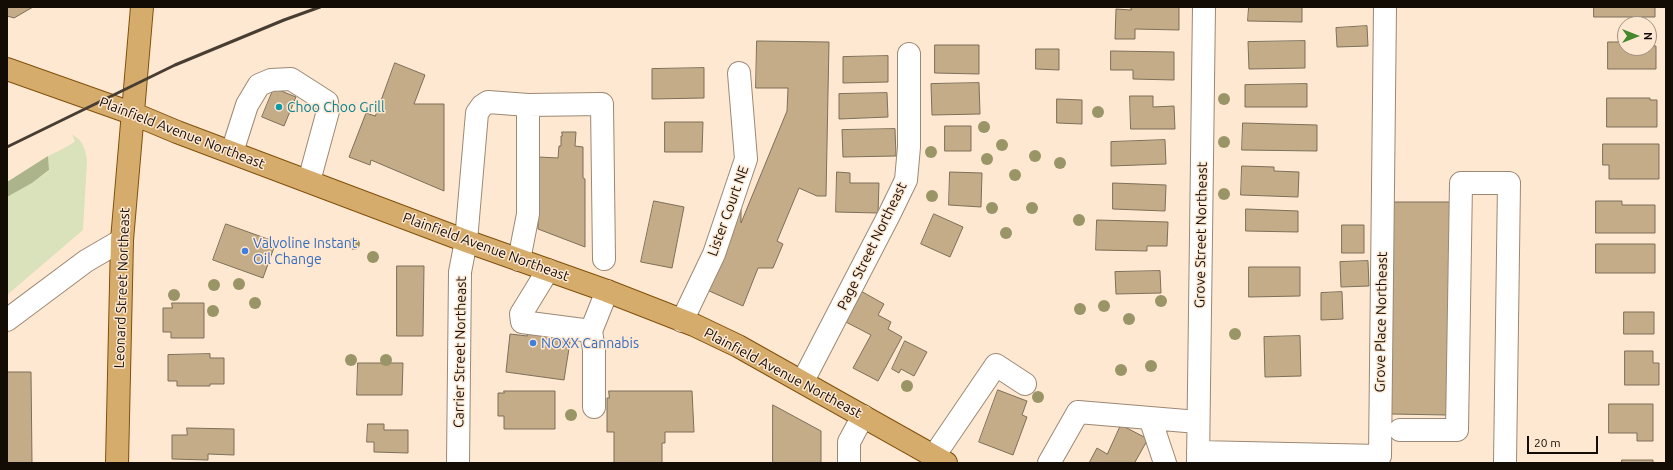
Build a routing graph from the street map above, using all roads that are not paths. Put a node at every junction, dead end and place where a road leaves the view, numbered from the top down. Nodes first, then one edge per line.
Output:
1 (142, 7) edge
2 (1204, 7) edge
3 (1385, 7) edge
4 (909, 54) dead end
5 (7, 69) edge
6 (739, 73) dead end
7 (528, 105) junction
8 (134, 114) junction
9 (232, 152) junction
10 (309, 181) junction
11 (122, 240) junction
12 (466, 241) junction
13 (604, 259) dead end
14 (519, 260) junction
15 (548, 270) junction
16 (607, 291) junction
17 (7, 320) edge
18 (682, 320) junction
19 (591, 331) junction
20 (803, 381) junction
21 (1025, 384) dead end
22 (594, 407) dead end
23 (864, 416) junction
24 (1150, 418) junction
25 (1198, 422) junction
26 (1400, 430) dead end
27 (1198, 458) edge
28 (1386, 459) edge
29 (940, 460) edge
30 (117, 463) edge
31 (458, 463) edge
32 (849, 463) edge
33 (1049, 463) edge
34 (1165, 463) edge
35 (1505, 463) edge

1 - 8 main road, Leonard Street Northeast
2 - 25 street, Grove Street Northeast
3 - 28 street, Grove Place Northeast
4 - 20 street, Page Street Northeast
5 - 8 main road, Plainfield Avenue Northeast
6 - 18 street, Lister Court NE
7 - 12 street, Carrier Street Northeast
7 - 13 street, Carrier Street Northeast
7 - 14 street
8 - 9 main road, Plainfield Avenue Northeast
8 - 11 main road, Leonard Street Northeast
9 - 10 main road, Plainfield Avenue Northeast
9 - 10 street
10 - 12 main road, Plainfield Avenue Northeast
11 - 17 street
11 - 30 main road, Leonard Street Northeast
12 - 14 main road, Plainfield Avenue Northeast
12 - 31 street, Carrier Street Northeast
14 - 15 main road, Plainfield Avenue Northeast
15 - 16 main road, Plainfield Avenue Northeast
15 - 19 street
16 - 18 main road, Plainfield Avenue Northeast
16 - 19 street
18 - 20 main road, Plainfield Avenue Northeast
19 - 22 street
20 - 23 main road, Plainfield Avenue Northeast
21 - 29 street
23 - 29 main road, Plainfield Avenue Northeast
23 - 32 street
24 - 25 street
24 - 33 street
24 - 34 street
25 - 27 street, Grove Street Northeast
26 - 35 street
27 - 28 street, Grove Place Northeast

